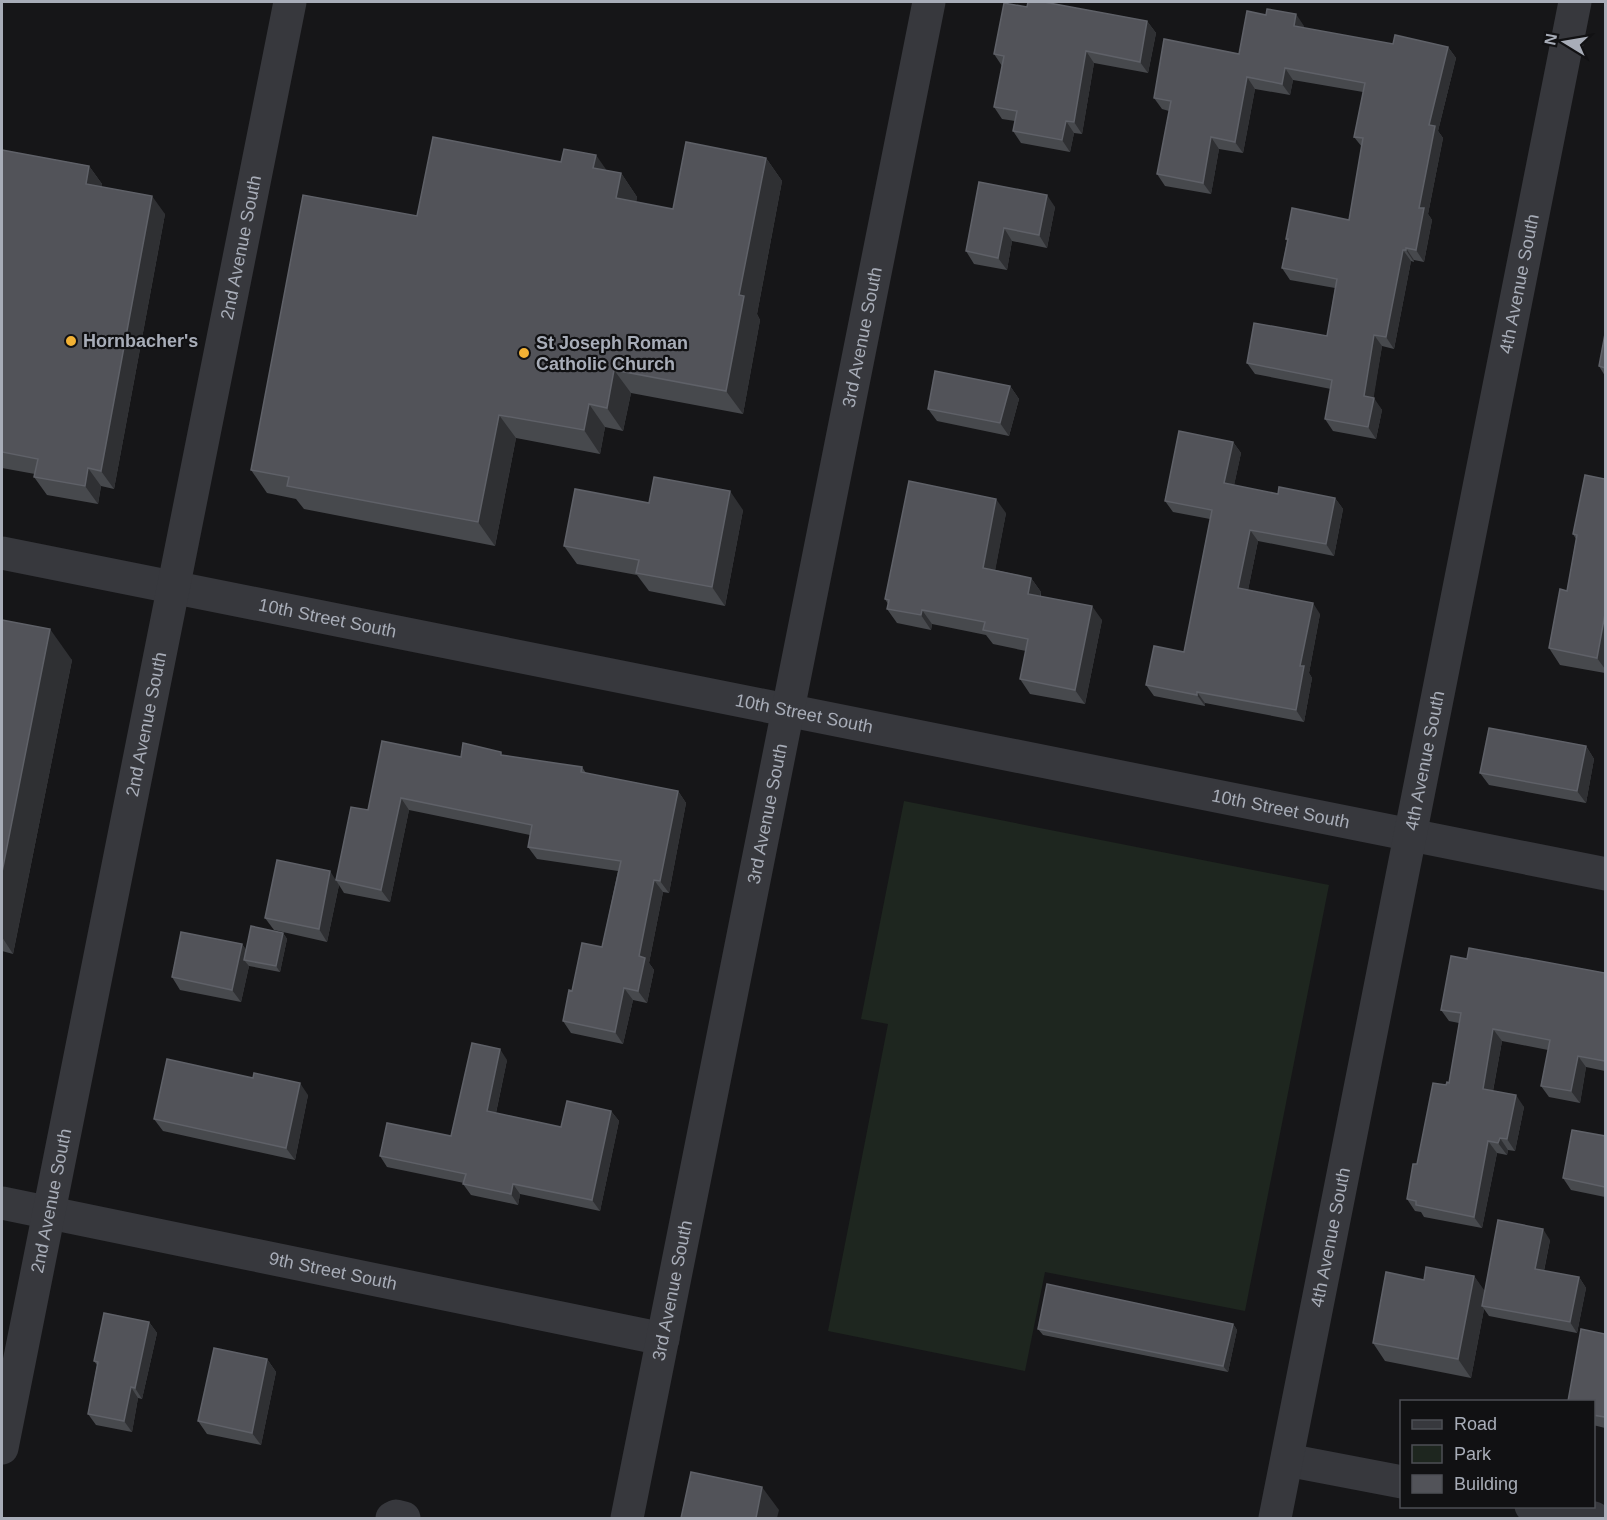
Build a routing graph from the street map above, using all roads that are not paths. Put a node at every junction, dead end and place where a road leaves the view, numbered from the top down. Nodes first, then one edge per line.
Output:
1 (290, 2) edge
2 (929, 2) edge
3 (1575, 2) edge
4 (2, 552) edge
5 (174, 587) junction
6 (788, 710) junction
7 (1411, 835) junction
8 (1605, 874) edge
9 (2, 1203) edge
10 (49, 1213) junction
11 (663, 1339) junction
12 (2, 1448) edge
13 (1287, 1460) junction
14 (1400, 1482) edge
15 (1542, 1508) edge
16 (392, 1518) edge
17 (404, 1518) edge
18 (627, 1518) edge
19 (1275, 1518) edge
20 (1594, 1518) edge

1 - 5 street, 2nd Avenue South
2 - 6 street, 3rd Avenue South
3 - 7 street, 4th Avenue South
4 - 5 street, 10th Street South
5 - 6 street, 10th Street South
5 - 10 street, 2nd Avenue South
6 - 7 street, 10th Street South
6 - 11 street, 3rd Avenue South
7 - 8 street, 10th Street South
7 - 13 street, 4th Avenue South
9 - 10 street, 9th Street South
10 - 11 street, 9th Street South
10 - 12 street, 2nd Avenue South
11 - 18 street, 3rd Avenue South
13 - 14 street
13 - 19 street, 4th Avenue South
15 - 20 street
16 - 17 street

